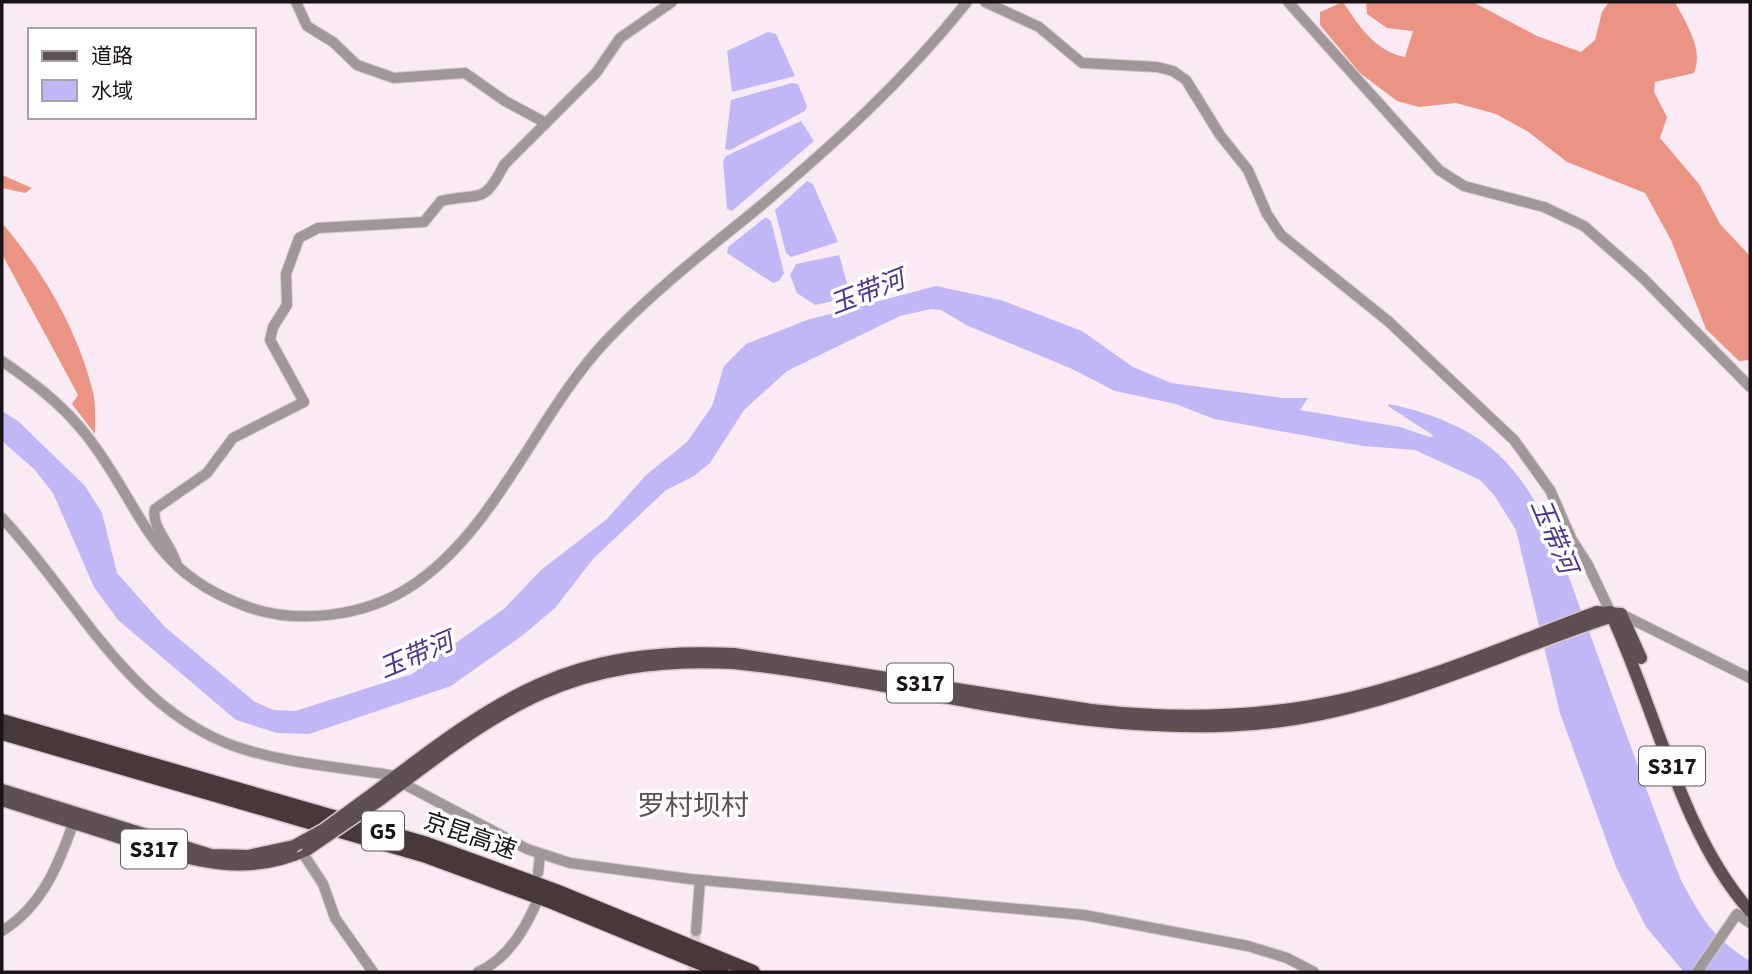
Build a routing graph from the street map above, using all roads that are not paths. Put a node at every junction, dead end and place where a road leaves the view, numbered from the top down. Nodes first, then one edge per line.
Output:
1 (296, 2) edge
2 (672, 2) edge
3 (967, 2) edge
4 (985, 2) edge
5 (1288, 2) edge
6 (546, 123) junction
7 (2, 361) edge
8 (1750, 387) edge
9 (2, 518) edge
10 (177, 566) junction
11 (1608, 615) junction
12 (1750, 678) edge
13 (2, 721) edge
14 (2, 733) edge
15 (399, 780) junction
16 (2, 790) edge
17 (2, 800) edge
18 (75, 818) junction
19 (301, 849) junction
20 (540, 854) junction
21 (538, 873) dead end
22 (700, 880) junction
23 (1750, 899) edge
24 (535, 906) dead end
25 (1744, 913) edge
26 (1750, 923) edge
27 (615, 928) junction
28 (2, 931) edge
29 (696, 931) tunnel mouth
30 (668, 938) junction
31 (373, 972) edge
32 (478, 972) edge
33 (706, 972) edge
34 (722, 972) edge
35 (753, 972) edge
36 (768, 972) edge
37 (1314, 972) edge
38 (1698, 972) edge

1 - 6 street
2 - 6 street
3 - 10 street
4 - 11 street
5 - 8 street
6 - 10 street
7 - 10 street
9 - 15 street
11 - 12 street
11 - 15 main road, S317
11 - 23 main road, S317
11 - 25 main road, S317
13 - 30 highway, 京昆高速 / G5
14 - 27 highway, 京昆高速 / G5
15 - 19 main road, S317, bridge
15 - 20 street
16 - 18 main road, S317
17 - 18 main road, S317
18 - 19 main road, S317
18 - 28 street
19 - 31 street
20 - 21 street
20 - 22 street
22 - 29 street
22 - 37 street
24 - 32 street
25 - 26 street
25 - 38 street
27 - 33 highway
27 - 34 highway, 京昆高速 / G5
30 - 35 highway, 京昆高速 / G5
30 - 36 highway

